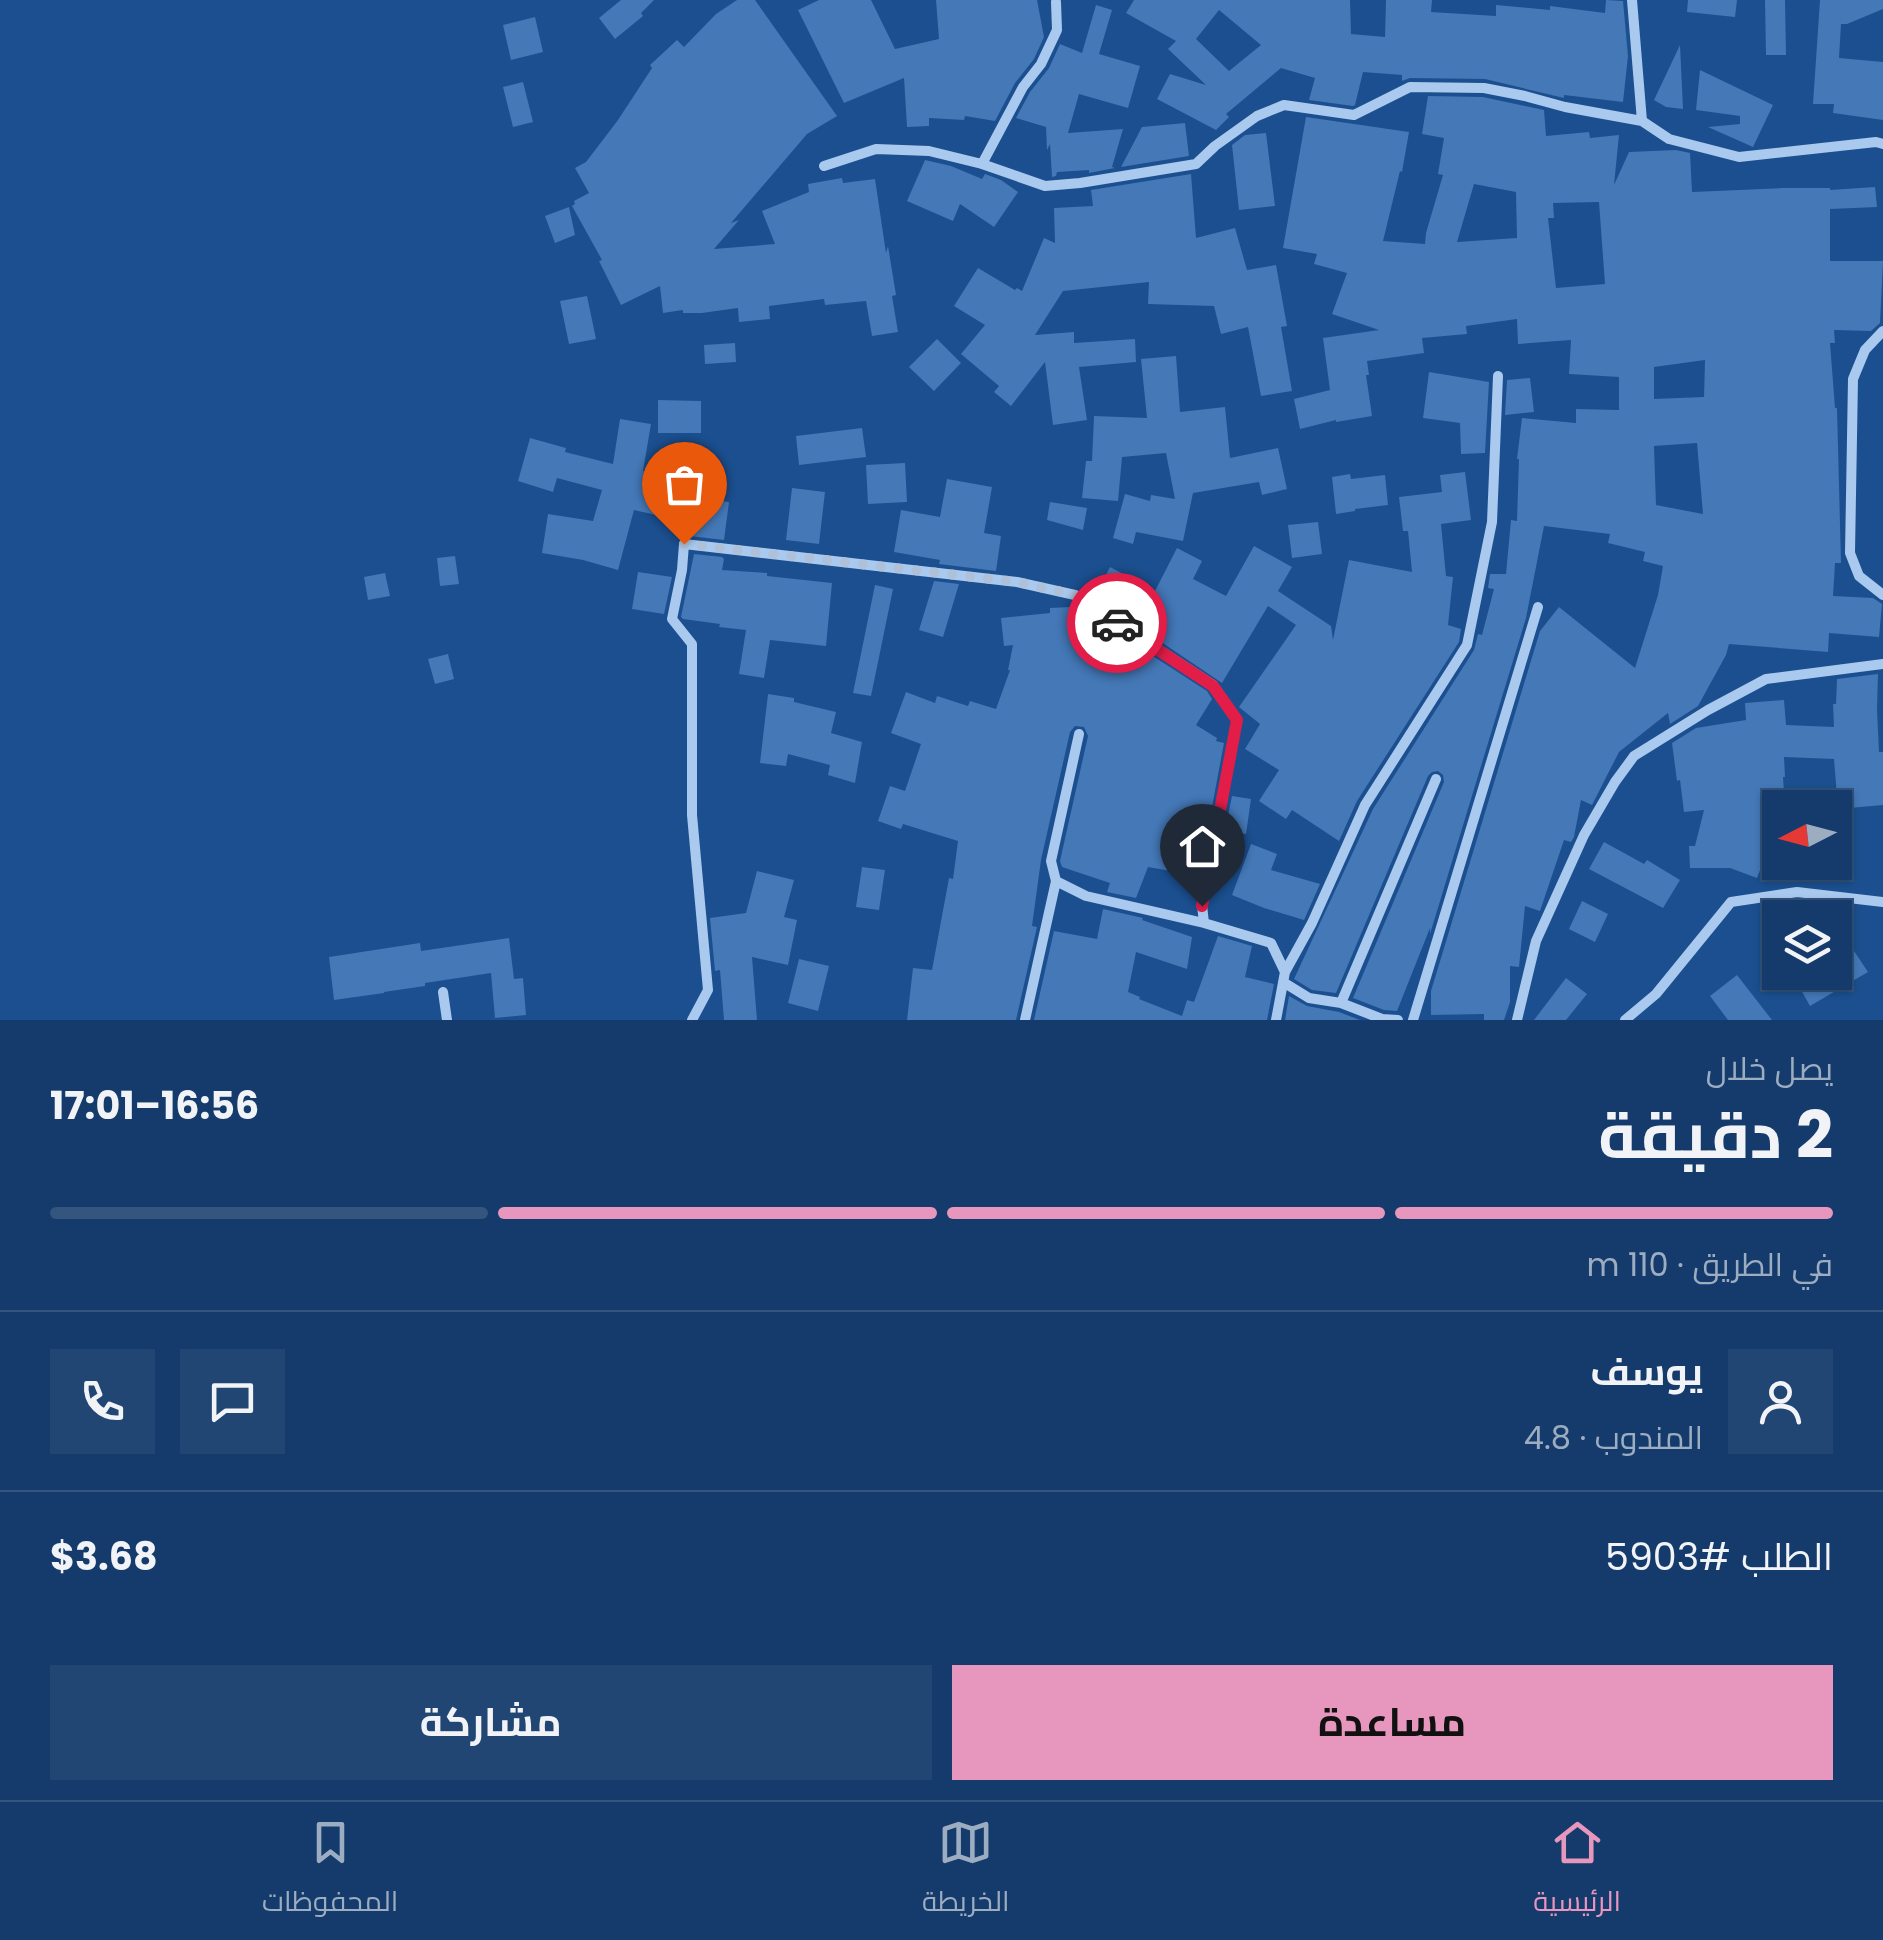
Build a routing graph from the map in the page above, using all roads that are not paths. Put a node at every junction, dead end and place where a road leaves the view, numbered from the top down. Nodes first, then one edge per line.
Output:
1 (1632, 0) edge
2 (1056, 2) edge
3 (1642, 120) junction
4 (1883, 144) edge
5 (982, 164) junction
6 (824, 166) dead end
7 (1883, 331) edge
8 (1498, 376) dead end
9 (1883, 595) edge
10 (1538, 607) dead end
11 (1883, 664) edge
12 (1079, 734) dead end
13 (1436, 778) dead end
14 (1056, 881) junction
15 (1883, 902) edge
16 (1204, 923) junction
17 (1284, 977) junction
18 (443, 992) dead end
19 (1341, 1003) junction
20 (447, 1020) edge
21 (692, 1020) edge
22 (1025, 1020) edge
23 (1276, 1020) edge
24 (1398, 1020) edge
25 (1413, 1020) edge
26 (1517, 1020) edge
27 (1625, 1020) edge

1 - 3 street
2 - 5 street
3 - 4 street
3 - 5 street
5 - 6 street
7 - 9 street
8 - 17 street
10 - 25 street
11 - 26 street
12 - 14 street
13 - 19 street
14 - 16 street
14 - 22 street
15 - 27 street
16 - 17 street
16 - 21 street
17 - 19 street
17 - 23 street
18 - 20 street
19 - 24 street

